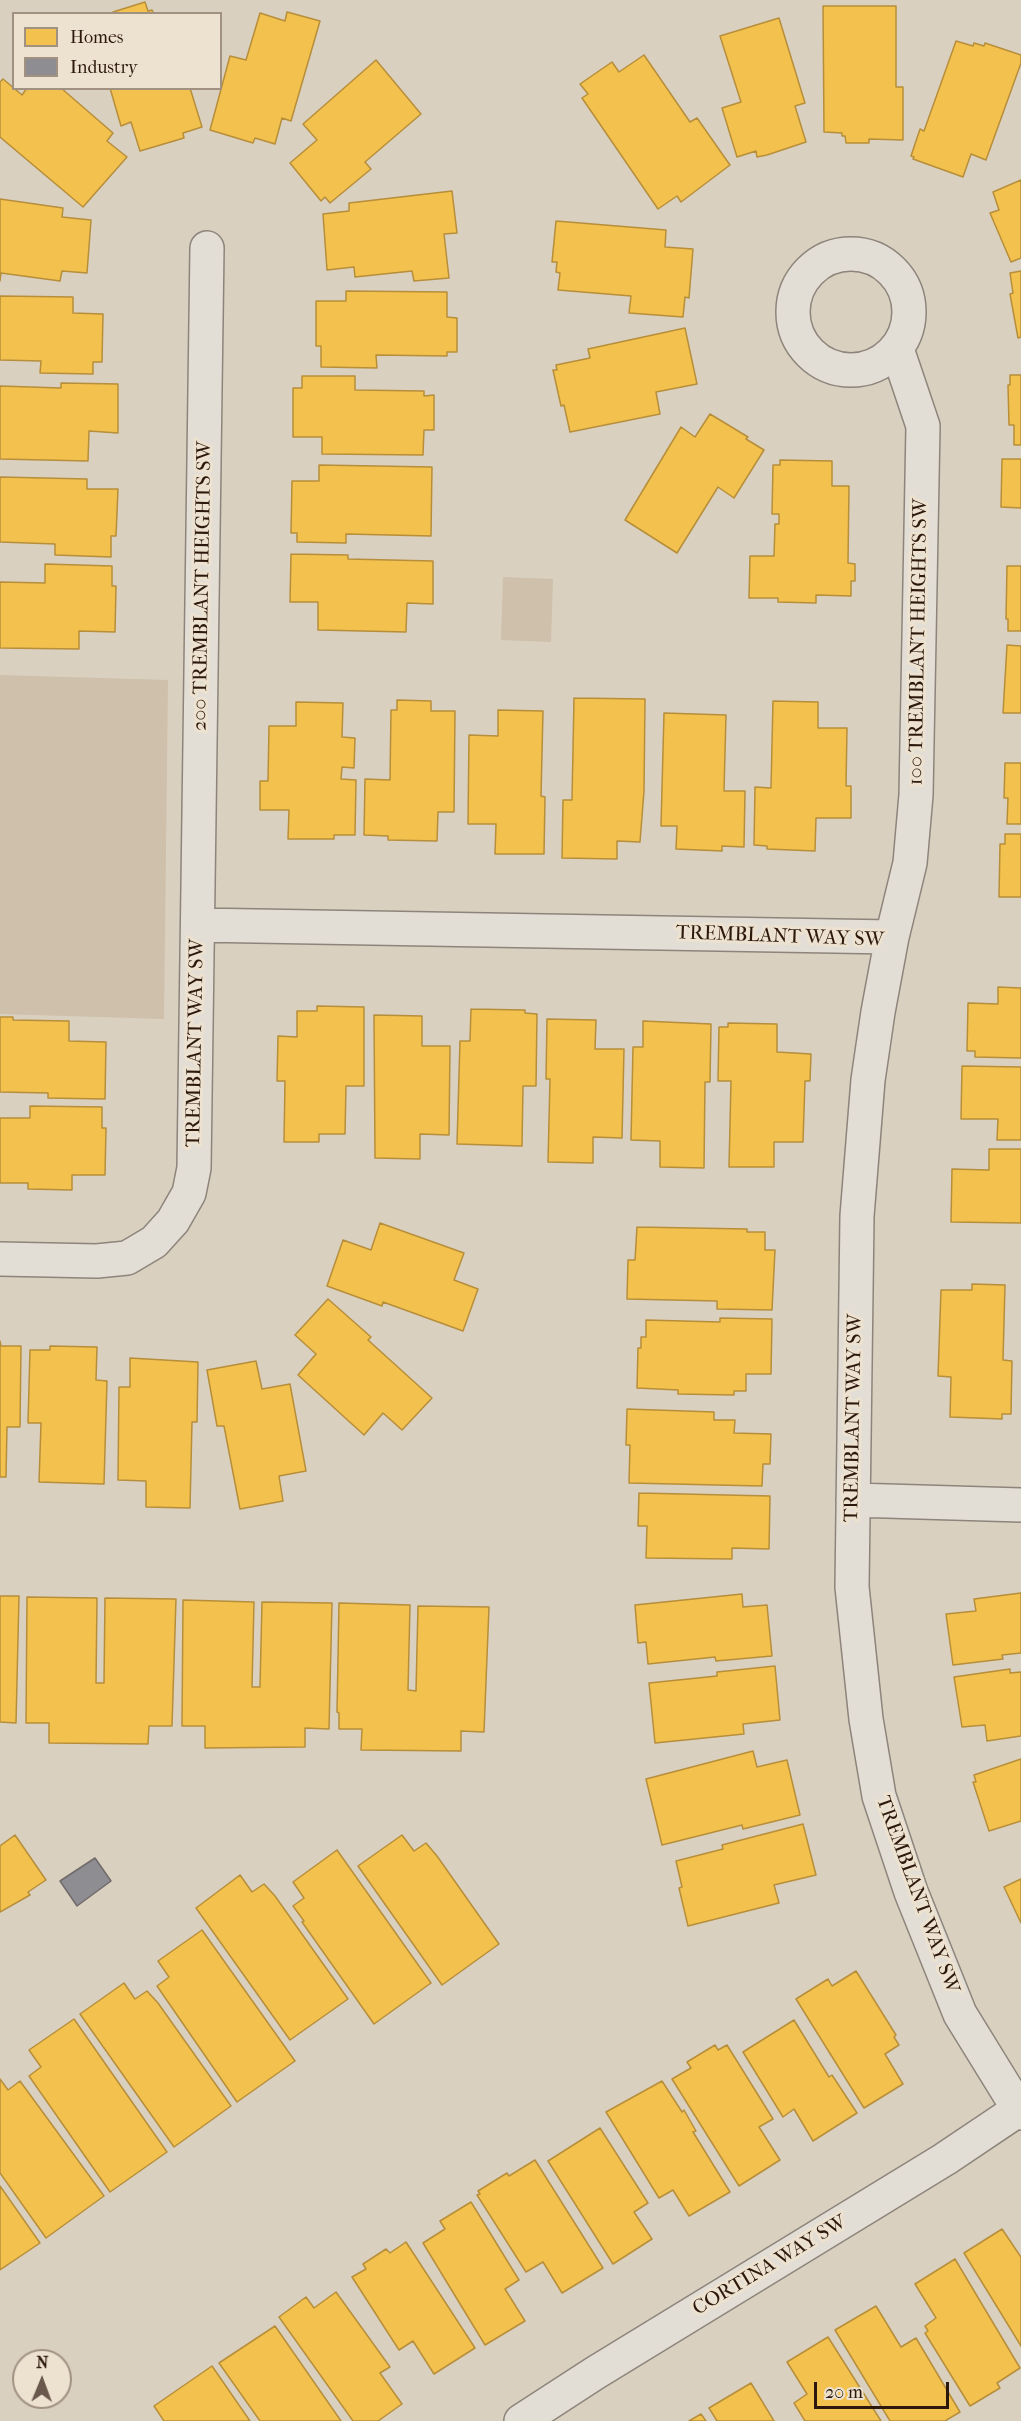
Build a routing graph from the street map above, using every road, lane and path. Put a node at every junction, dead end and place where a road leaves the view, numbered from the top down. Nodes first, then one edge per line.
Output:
1 (207, 248) dead end
2 (897, 348) dead end
3 (198, 925) junction
4 (892, 937) junction
5 (0, 1259) edge
6 (853, 1500) junction
7 (1021, 1505) edge
8 (1020, 2112) edge
9 (521, 2421) edge

1 - 3 street, 200 TREMBLANT HEIGHTS SW
2 - 4 street, 100 TREMBLANT HEIGHTS SW
3 - 4 street, TREMBLANT WAY SW
3 - 5 street, TREMBLANT WAY SW
4 - 6 street, TREMBLANT WAY SW
6 - 7 street
6 - 8 street, TREMBLANT WAY SW
8 - 9 street, CORTINA WAY SW

